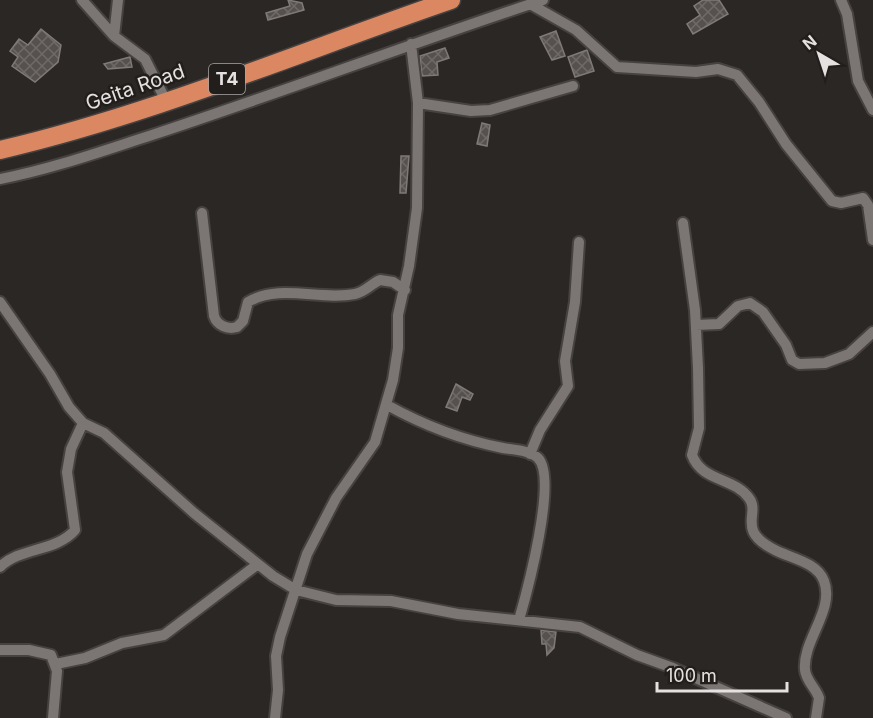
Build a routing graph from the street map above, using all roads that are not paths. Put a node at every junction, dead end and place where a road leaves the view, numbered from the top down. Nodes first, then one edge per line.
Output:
1 (82, 0) edge
2 (118, 0) edge
3 (451, 0) edge
4 (543, 0) edge
5 (842, 0) edge
6 (530, 4) junction
7 (114, 36) junction
8 (411, 44) junction
9 (573, 86) dead end
10 (166, 101) junction
11 (418, 103) junction
12 (873, 110) edge
13 (0, 150) edge
14 (0, 180) edge
15 (202, 213) dead end
16 (683, 223) dead end
17 (873, 240) edge
18 (579, 242) dead end
19 (405, 290) junction
20 (0, 302) edge
21 (696, 325) junction
22 (873, 332) edge
23 (387, 405) junction
24 (83, 423) junction
25 (530, 454) junction
26 (258, 564) junction
27 (0, 567) edge
28 (296, 590) junction
29 (519, 620) junction
30 (0, 650) edge
31 (56, 664) junction
32 (53, 718) edge
33 (275, 718) edge
34 (786, 718) edge
35 (816, 718) edge

1 - 7 street
2 - 7 street
3 - 10 highway, Geita Road / T4
4 - 6 street
5 - 12 street
6 - 8 street
6 - 17 street
7 - 10 street
8 - 11 street
8 - 14 street
9 - 11 street
10 - 13 highway, Geita Road / T4
11 - 19 street
15 - 19 street
16 - 21 street
18 - 25 street
19 - 23 street
20 - 24 street
21 - 22 street
21 - 35 street
23 - 25 street
23 - 28 street
24 - 26 street
24 - 27 street
25 - 29 street
26 - 28 street
26 - 31 street
28 - 29 street
28 - 33 street
29 - 34 street
30 - 31 street
31 - 32 street

